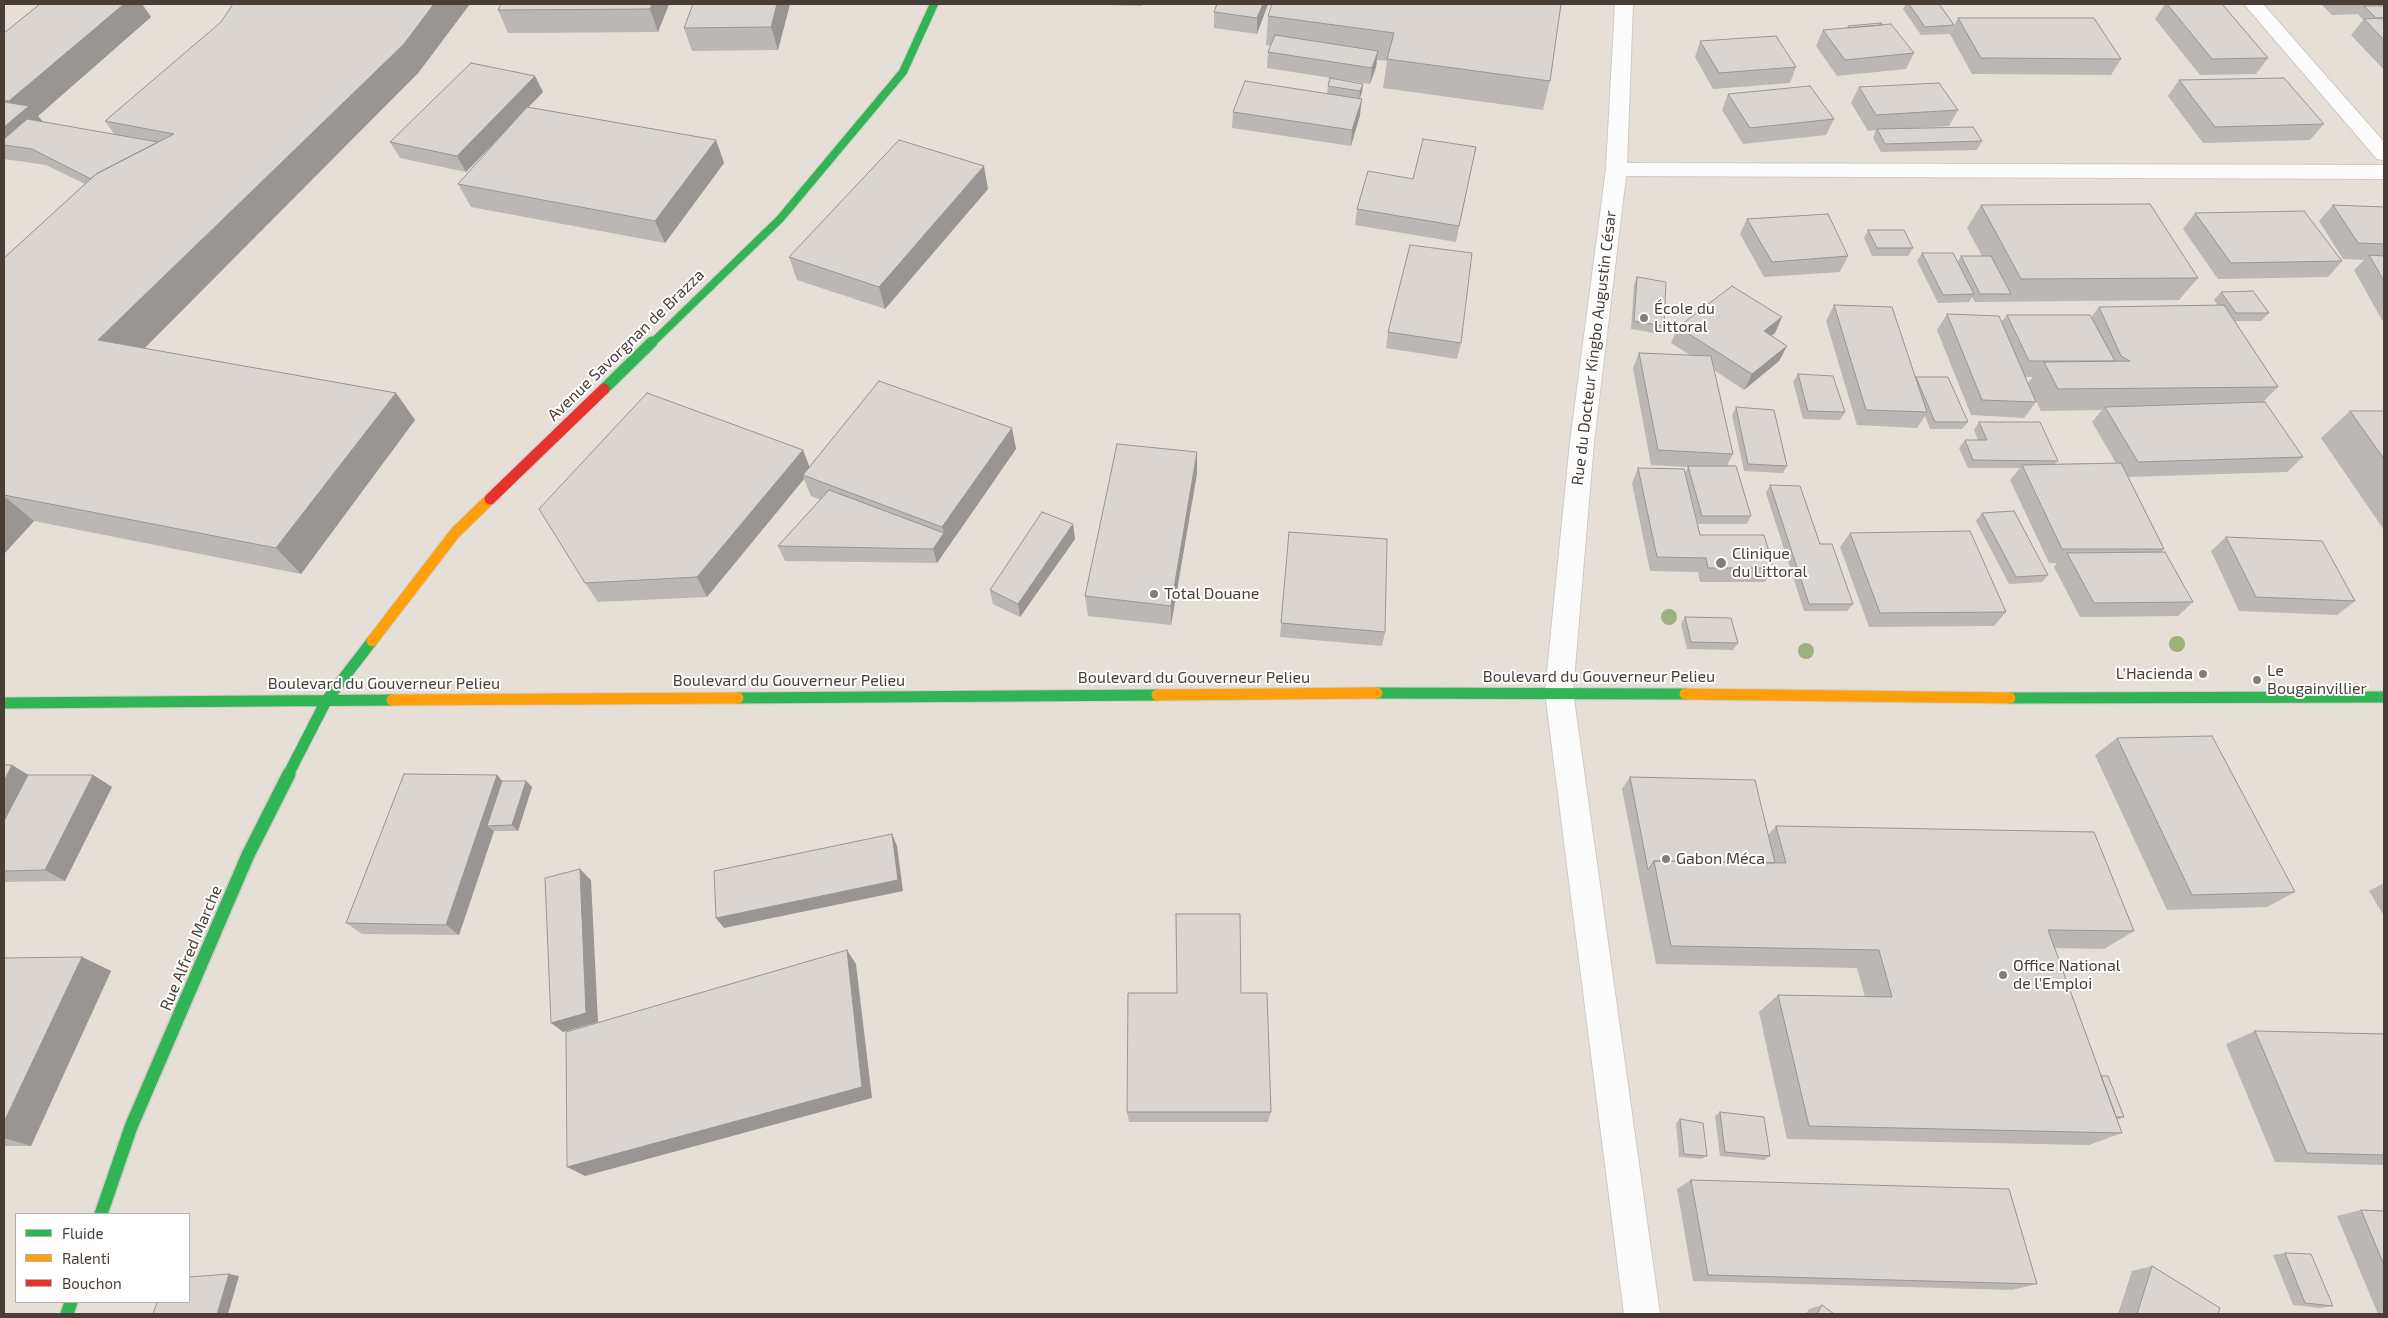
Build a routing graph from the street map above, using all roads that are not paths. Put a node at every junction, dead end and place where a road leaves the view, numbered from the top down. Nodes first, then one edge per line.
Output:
1 (934, 4) edge
2 (1624, 4) edge
3 (2254, 4) edge
4 (2384, 154) edge
5 (1616, 169) junction
6 (2384, 172) edge
7 (1559, 692) junction
8 (2384, 697) edge
9 (326, 701) junction
10 (4, 703) edge
11 (101, 1213) edge
12 (1642, 1314) edge

1 - 9 street, Avenue Savorgnan de Brazza
2 - 5 street, Rue du Docteur Kingbo Augustin César
3 - 4 street
5 - 6 street
5 - 7 street, Rue du Docteur Kingbo Augustin César
7 - 8 street, Boulevard du Gouverneur Pelieu
7 - 9 street, Boulevard du Gouverneur Pelieu
7 - 12 street, Rue du Docteur Kingbo Augustin César
9 - 10 street, Boulevard du Gouverneur Pelieu
9 - 11 street, Rue Alfred Marche

